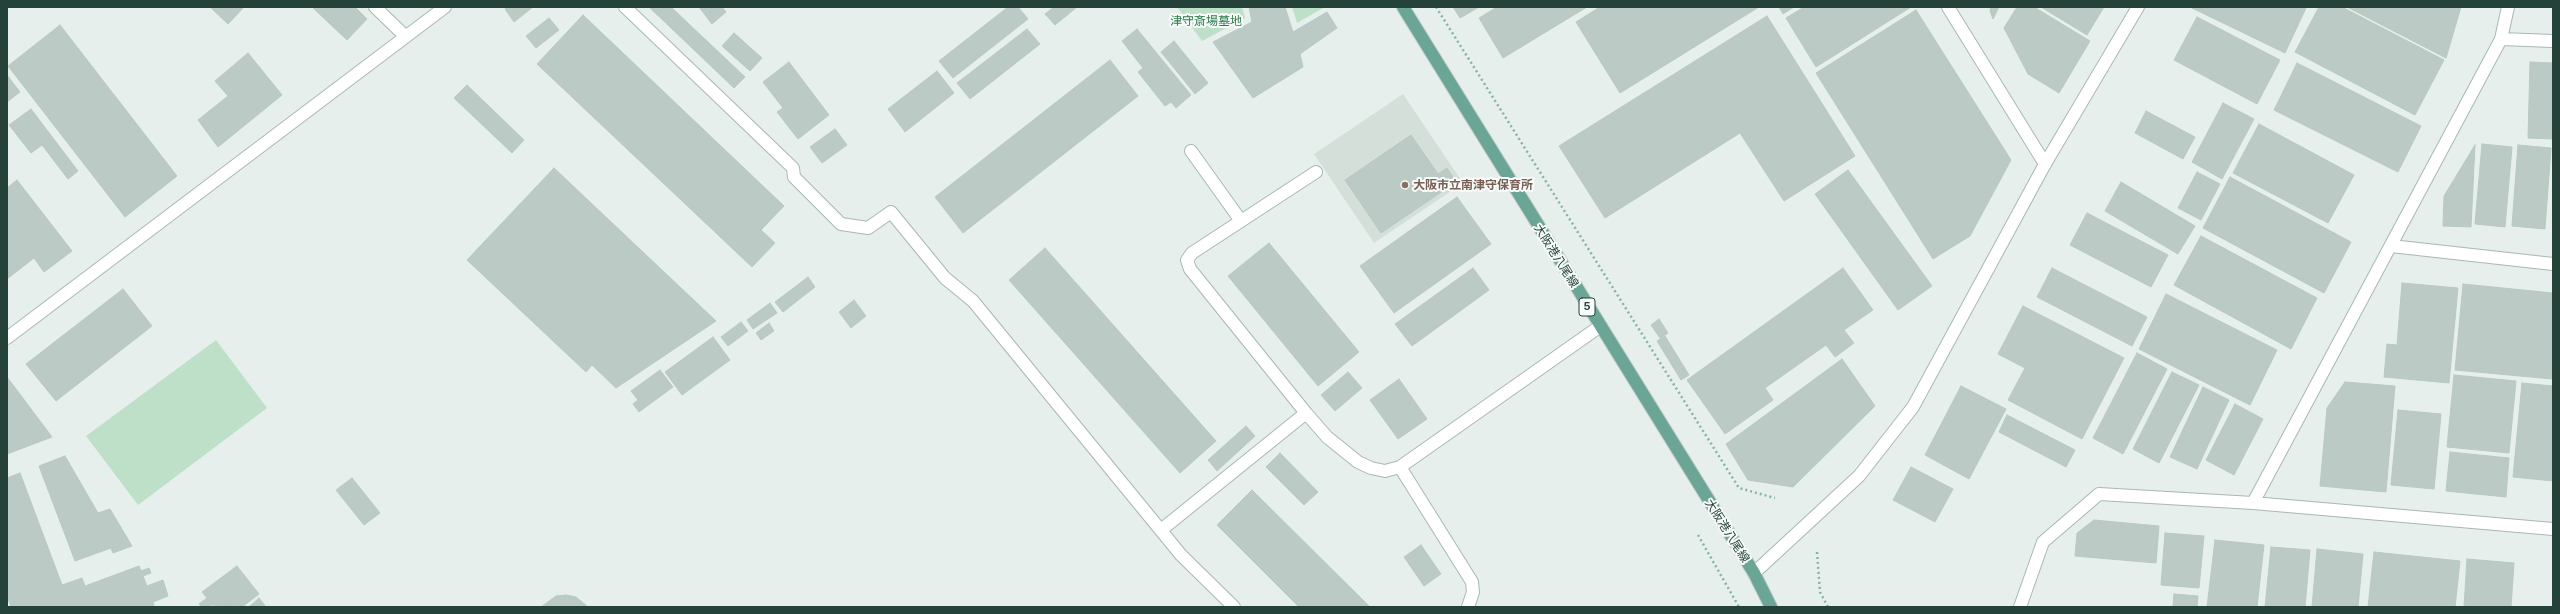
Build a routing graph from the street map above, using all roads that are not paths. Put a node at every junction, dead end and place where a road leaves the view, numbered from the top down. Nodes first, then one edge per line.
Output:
1 (375, 7) edge
2 (445, 7) edge
3 (624, 7) edge
4 (1403, 7) edge
5 (2138, 7) edge
6 (2508, 7) edge
7 (1951, 9) edge
8 (406, 36) junction
9 (2501, 39) junction
10 (2553, 41) edge
11 (1191, 151) dead end
12 (2045, 164) junction
13 (1316, 172) dead end
14 (1242, 221) junction
15 (2391, 246) junction
16 (2553, 264) edge
17 (1599, 327) junction
18 (7, 338) edge
19 (1306, 413) junction
20 (1400, 467) junction
21 (2253, 503) junction
22 (2553, 529) edge
23 (1161, 530) junction
24 (1754, 573) junction
25 (1234, 607) edge
26 (1468, 607) edge
27 (1771, 607) edge
28 (2020, 607) edge

1 - 8 street
2 - 8 street
3 - 23 street
4 - 17 main road, 大阪港八尾線 / 5
5 - 12 street
6 - 9 street
7 - 12 street
8 - 18 street
9 - 10 street
9 - 15 street
11 - 14 street
12 - 24 street
13 - 14 street
14 - 19 street
15 - 16 street
15 - 21 street
17 - 20 street
17 - 24 main road, 大阪港八尾線 / 5
19 - 20 street
19 - 23 street
20 - 26 street
21 - 22 street
21 - 28 street
23 - 25 street
24 - 27 main road, 大阪港八尾線 / 5

